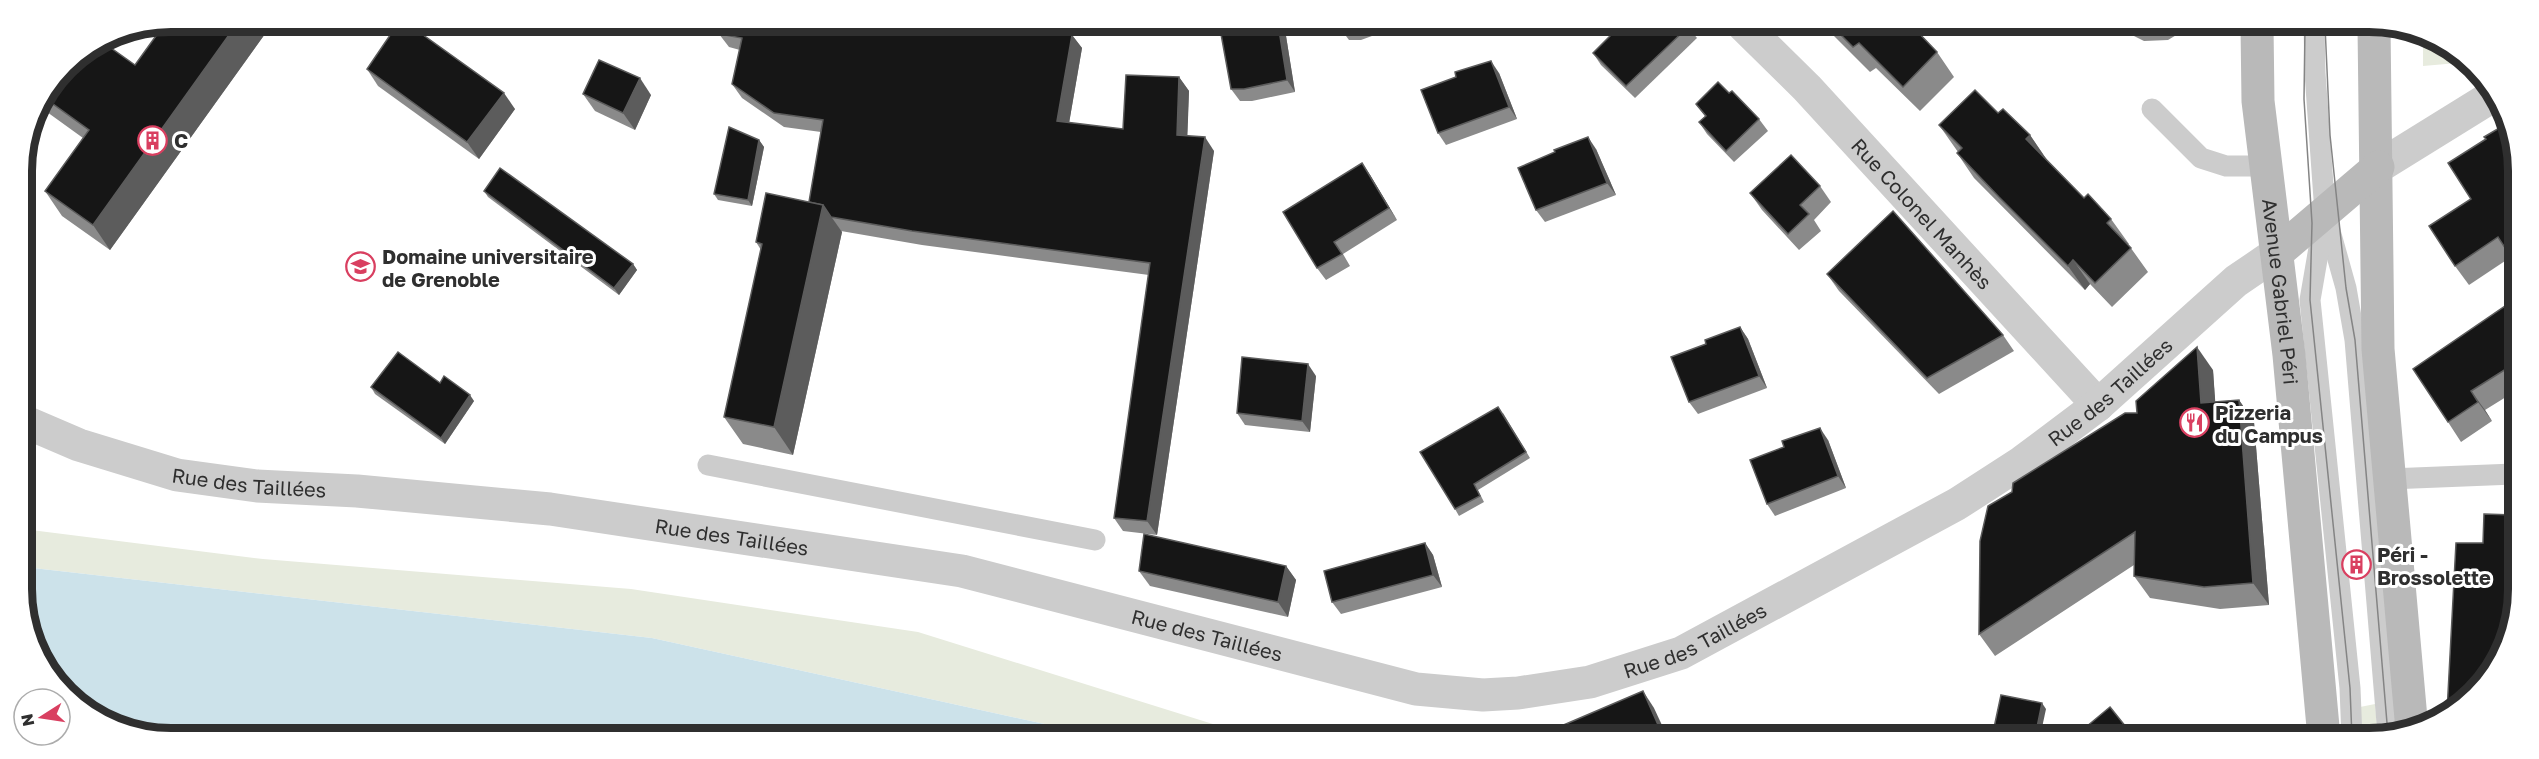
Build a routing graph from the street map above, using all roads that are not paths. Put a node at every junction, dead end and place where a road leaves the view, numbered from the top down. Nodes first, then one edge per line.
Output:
1 (1750, 32) edge
2 (2257, 32) edge
3 (2314, 32) edge
4 (2374, 32) edge
5 (2487, 99) edge
6 (2152, 109) dead end
7 (2265, 166) junction
8 (2378, 166) junction
9 (2325, 213) junction
10 (2277, 253) junction
11 (2098, 405) junction
12 (32, 425) edge
13 (708, 465) dead end
14 (2508, 474) edge
15 (2389, 479) junction
16 (1095, 540) dead end
17 (2411, 721) edge
18 (2387, 726) edge
19 (2323, 727) edge
20 (2351, 727) edge

1 - 11 street, Rue Colonel Manhès
2 - 7 main road, Avenue Gabriel Péri
3 - 9 lane, Avenue Gabriel Péri
4 - 8 main road
5 - 8 street
6 - 7 lane
7 - 10 main road, Avenue Gabriel Péri
8 - 9 main road
8 - 15 main road
9 - 10 main road
9 - 18 lane, Avenue Gabriel Péri
9 - 20 lane, Avenue Gabriel Péri
10 - 11 street, Rue des Taillées
10 - 19 main road, Avenue Gabriel Péri
11 - 12 street, Rue des Taillées
13 - 16 lane
14 - 15 lane
15 - 17 main road

